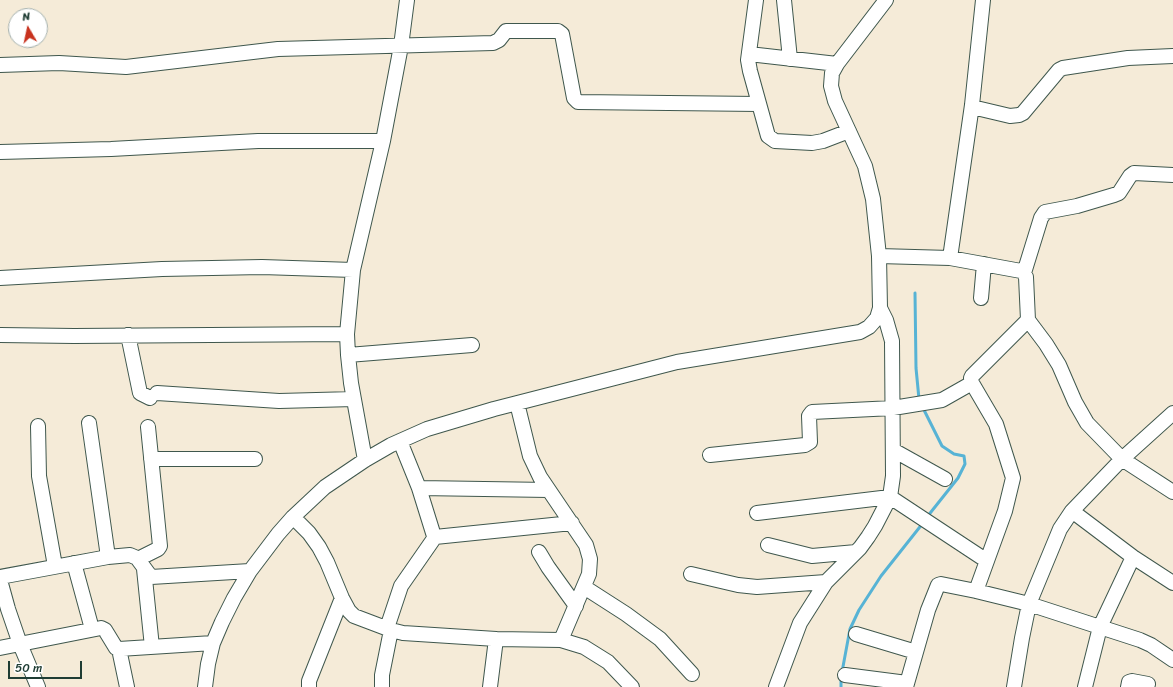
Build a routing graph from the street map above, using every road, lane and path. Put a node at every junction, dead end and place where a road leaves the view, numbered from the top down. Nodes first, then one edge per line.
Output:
1 (407, 0) edge
2 (756, 0) edge
3 (784, 0) edge
4 (886, 0) edge
5 (983, 0) edge
6 (401, 46) junction
7 (749, 54) junction
8 (1173, 56) edge
9 (790, 59) junction
10 (837, 64) junction
11 (0, 65) edge
12 (759, 104) junction
13 (972, 107) junction
14 (849, 131) junction
15 (383, 141) junction
16 (0, 152) edge
17 (1173, 175) edge
18 (880, 256) junction
19 (950, 258) junction
20 (984, 264) junction
21 (353, 270) junction
22 (1024, 273) junction
23 (0, 278) edge
24 (981, 298) dead end
25 (880, 308) junction
26 (1028, 320) junction
27 (347, 334) junction
28 (0, 335) edge
29 (128, 335) junction
30 (472, 345) dead end
31 (348, 355) junction
32 (972, 383) junction
33 (354, 399) junction
34 (518, 403) junction
35 (893, 408) junction
36 (1173, 414) edge
37 (89, 423) dead end
38 (38, 426) dead end
39 (148, 427) dead end
40 (400, 441) junction
41 (893, 450) junction
42 (710, 455) dead end
43 (151, 459) junction
44 (255, 459) dead end
45 (1122, 459) junction
46 (365, 460) junction
47 (945, 479) dead end
48 (419, 488) junction
49 (549, 490) junction
50 (1173, 492) edge
51 (890, 497) junction
52 (1072, 511) junction
53 (757, 513) dead end
54 (293, 517) junction
55 (572, 523) junction
56 (436, 537) junction
57 (768, 545) dead end
58 (539, 552) dead end
59 (856, 552) junction
60 (108, 557) junction
61 (1133, 557) junction
62 (987, 561) junction
63 (74, 563) junction
64 (141, 564) junction
65 (55, 566) junction
66 (250, 571) junction
67 (691, 574) dead end
68 (0, 578) edge
69 (826, 582) junction
70 (1173, 582) edge
71 (584, 587) junction
72 (976, 591) junction
73 (342, 598) junction
74 (1029, 604) junction
75 (576, 606) junction
76 (1100, 627) junction
77 (92, 629) junction
78 (389, 629) junction
79 (856, 634) dead end
80 (496, 639) junction
81 (561, 640) junction
82 (213, 642) junction
83 (20, 644) junction
84 (152, 647) junction
85 (0, 648) edge
86 (119, 650) junction
87 (916, 652) junction
88 (1173, 660) edge
89 (692, 674) dead end
90 (845, 675) dead end
91 (1148, 684) dead end
92 (906, 685) edge
93 (38, 687) edge
94 (127, 687) edge
95 (205, 687) edge
96 (309, 687) edge
97 (382, 687) edge
98 (490, 687) edge
99 (632, 687) edge
100 (776, 687) edge
101 (1014, 687) edge
102 (1085, 687) edge
103 (1128, 687) edge

1 - 6 street
2 - 7 street
3 - 9 street
4 - 10 street
5 - 13 street
6 - 11 street
6 - 12 street
6 - 15 street
7 - 9 street
7 - 12 street
8 - 13 street
9 - 10 street
10 - 14 street
12 - 14 street
13 - 19 street
14 - 18 street
15 - 16 street
15 - 21 street
17 - 22 street
18 - 19 street
18 - 25 street
19 - 20 street
20 - 22 street
20 - 24 street
21 - 23 street
21 - 27 street
22 - 26 street
25 - 34 street
25 - 35 street
26 - 32 street
26 - 45 street
27 - 29 street
27 - 31 street
28 - 29 street
29 - 33 street
30 - 31 street
31 - 33 street
32 - 35 street
32 - 62 street
33 - 46 street
34 - 40 street
34 - 49 street
35 - 41 street
35 - 42 street
36 - 45 street
37 - 60 street
38 - 65 street
39 - 43 street
40 - 46 street
40 - 48 street
41 - 47 street
41 - 51 street
43 - 44 street
43 - 64 street
45 - 50 street
45 - 52 street
46 - 54 street
48 - 49 street
48 - 56 street
49 - 55 street
51 - 53 street
51 - 59 street
51 - 62 street
52 - 61 street
52 - 74 street
54 - 66 street
54 - 73 street
55 - 56 street
55 - 71 street
56 - 78 street
57 - 59 street
58 - 75 street
59 - 69 street
60 - 63 street
60 - 64 street
61 - 70 street
61 - 76 street
62 - 72 street
63 - 65 street
63 - 77 street
64 - 66 street
64 - 84 street
65 - 68 street
66 - 82 street
67 - 69 street
68 - 83 street
69 - 100 street
71 - 75 street
71 - 89 street
72 - 74 street
72 - 87 street
73 - 78 street
73 - 96 street
74 - 76 street
74 - 101 street
75 - 81 street
76 - 88 street
76 - 102 street
77 - 83 street
77 - 86 street
78 - 80 street
78 - 97 street
79 - 87 street
80 - 81 street
80 - 98 street
81 - 99 street
82 - 84 street
82 - 95 street
83 - 85 street
83 - 93 street
84 - 86 street
86 - 94 street
87 - 92 street
90 - 92 street
91 - 103 street

